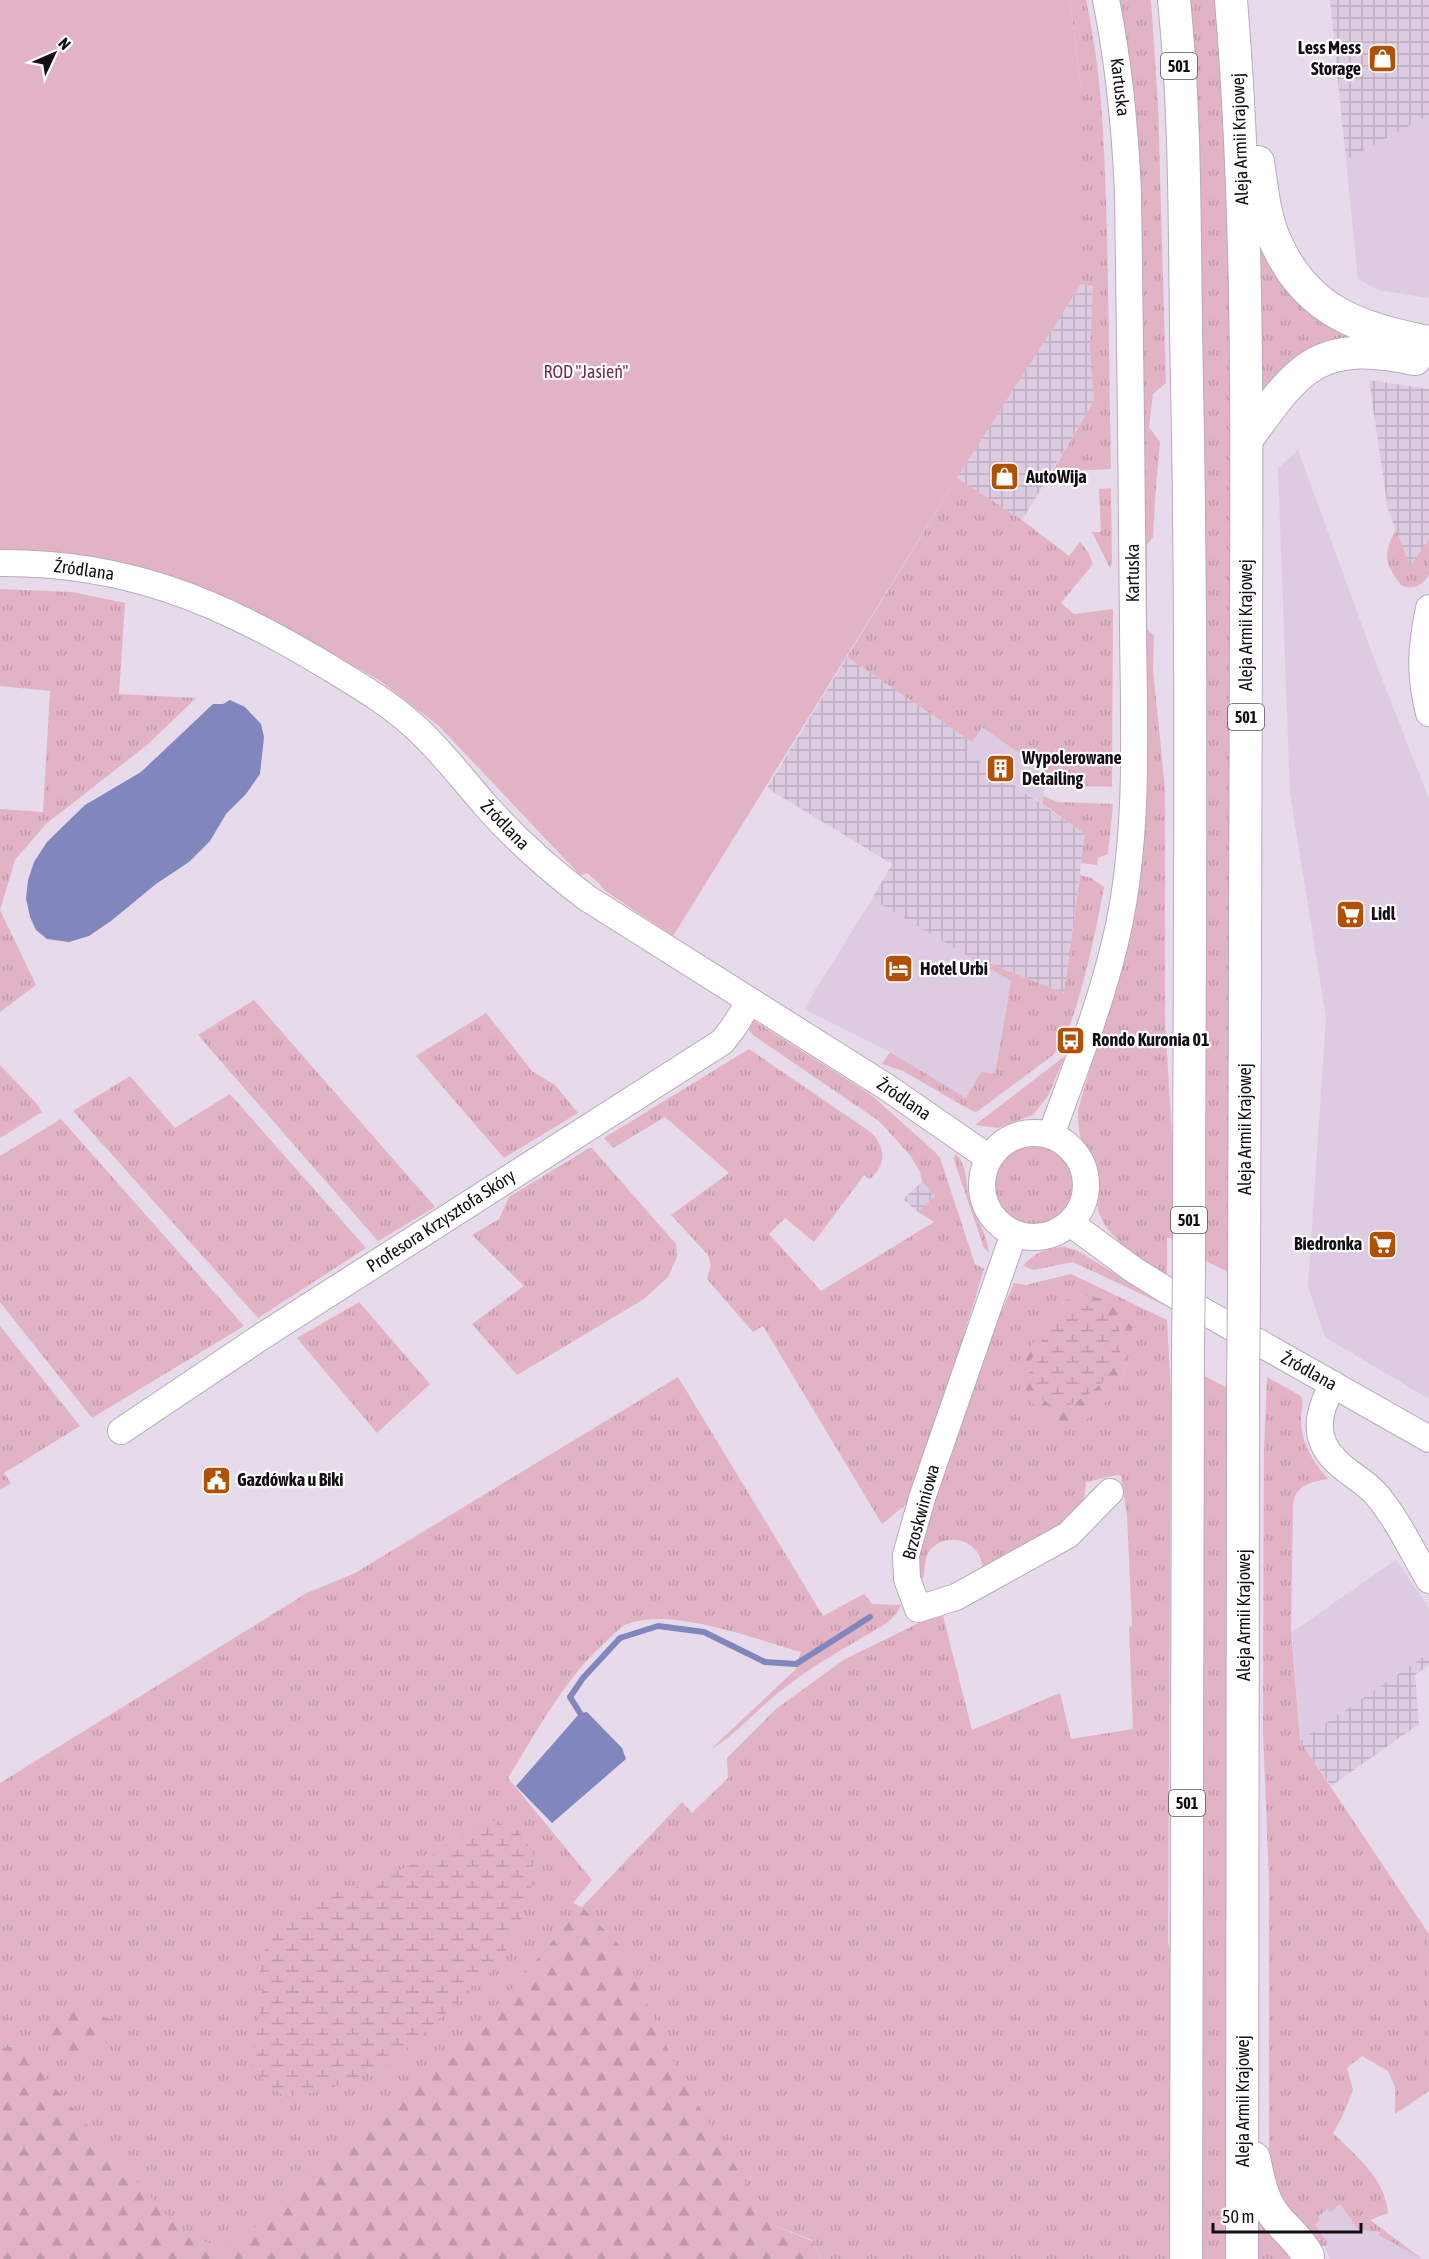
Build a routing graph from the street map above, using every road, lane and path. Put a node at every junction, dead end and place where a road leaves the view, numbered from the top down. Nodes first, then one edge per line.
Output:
1 (1106, 0) edge
2 (1174, 0) edge
3 (1231, 0) edge
4 (1237, 72) junction
5 (1429, 342) edge
6 (1429, 362) edge
7 (1246, 439) junction
8 (0, 563) edge
9 (1429, 608) edge
10 (1429, 713) edge
11 (750, 1000) junction
12 (1051, 1135) junction
13 (989, 1158) junction
14 (1070, 1223) junction
15 (1014, 1233) junction
16 (1333, 1384) junction
17 (120, 1431) dead end
18 (1429, 1439) edge
19 (1110, 1492) dead end
20 (1429, 1580) edge
21 (1242, 2098) junction
22 (1309, 2257) edge
23 (1186, 2259) edge
24 (1242, 2259) edge

1 - 12 street, Kartuska
2 - 23 main road, 501, bridge
3 - 4 main road, Aleja Armii Krajowej / 501
4 - 5 main road
4 - 7 main road, Aleja Armii Krajowej / 501
6 - 7 main road
7 - 21 main road, Aleja Armii Krajowej / 501, bridge
8 - 11 street, Źródlana
9 - 10 street
11 - 13 street, Źródlana
11 - 17 street, Profesora Krzysztofa Skóry
12 - 13 street
12 - 14 street
13 - 15 street
14 - 15 street
14 - 16 street, Źródlana
15 - 19 street, Brzoskwiniowa
16 - 18 street, Źródlana
16 - 20 street
21 - 22 main road
21 - 24 main road, Aleja Armii Krajowej / 501

